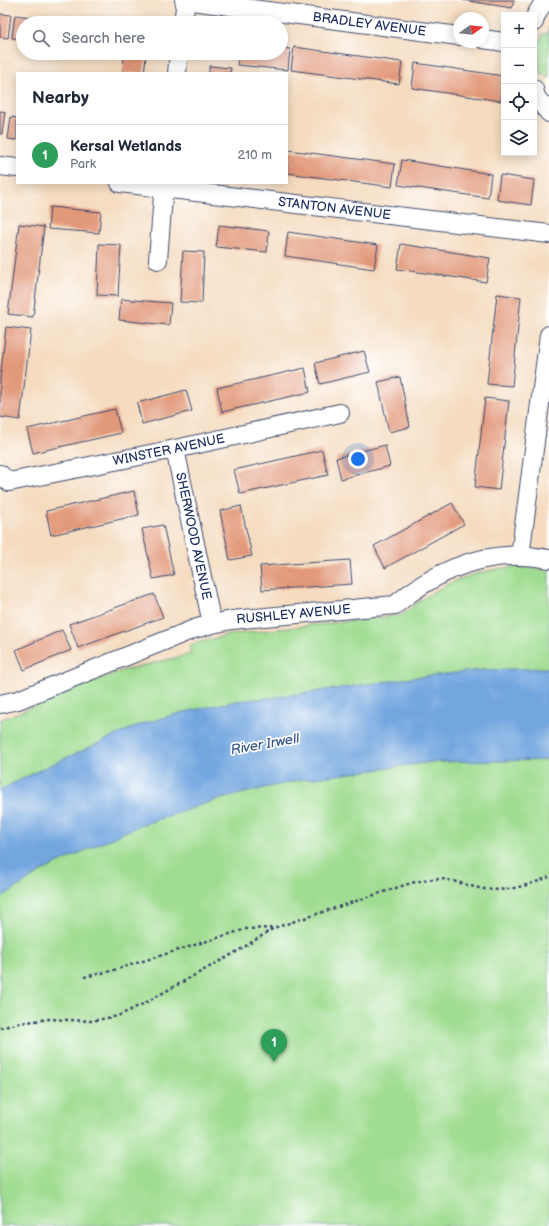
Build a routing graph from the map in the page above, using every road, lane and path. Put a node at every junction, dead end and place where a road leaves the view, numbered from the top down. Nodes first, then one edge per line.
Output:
1 (185, 0) edge
2 (545, 0) edge
3 (537, 13) edge
4 (184, 16) edge
5 (453, 35) edge
6 (489, 40) edge
7 (501, 42) edge
8 (179, 60) edge
9 (177, 72) edge
10 (537, 98) edge
11 (549, 113) edge
12 (0, 166) edge
13 (16, 168) edge
14 (135, 184) edge
15 (164, 186) edge
16 (549, 234) edge
17 (158, 260) dead end
18 (549, 335) edge
19 (340, 413) dead end
20 (175, 449) junction
21 (0, 474) edge
22 (520, 556) junction
23 (549, 559) edge
24 (212, 624) junction
25 (0, 704) edge
26 (549, 877) edge
27 (274, 928) junction
28 (84, 977) dead end
29 (0, 1028) edge

1 - 4 street
1 - 5 street, BRADLEY AVENUE
2 - 3 street
6 - 7 street
8 - 9 street
10 - 11 street
12 - 13 street
14 - 15 street, STANTON AVENUE
15 - 16 street, STANTON AVENUE
15 - 17 street
18 - 22 street
19 - 20 street, WINSTER AVENUE
20 - 21 street, WINSTER AVENUE
20 - 24 street, SHERWOOD AVENUE
22 - 23 street, RUSHLEY AVENUE
22 - 24 street, RUSHLEY AVENUE
24 - 25 street, RUSHLEY AVENUE
26 - 27 path
27 - 28 path
27 - 29 path

